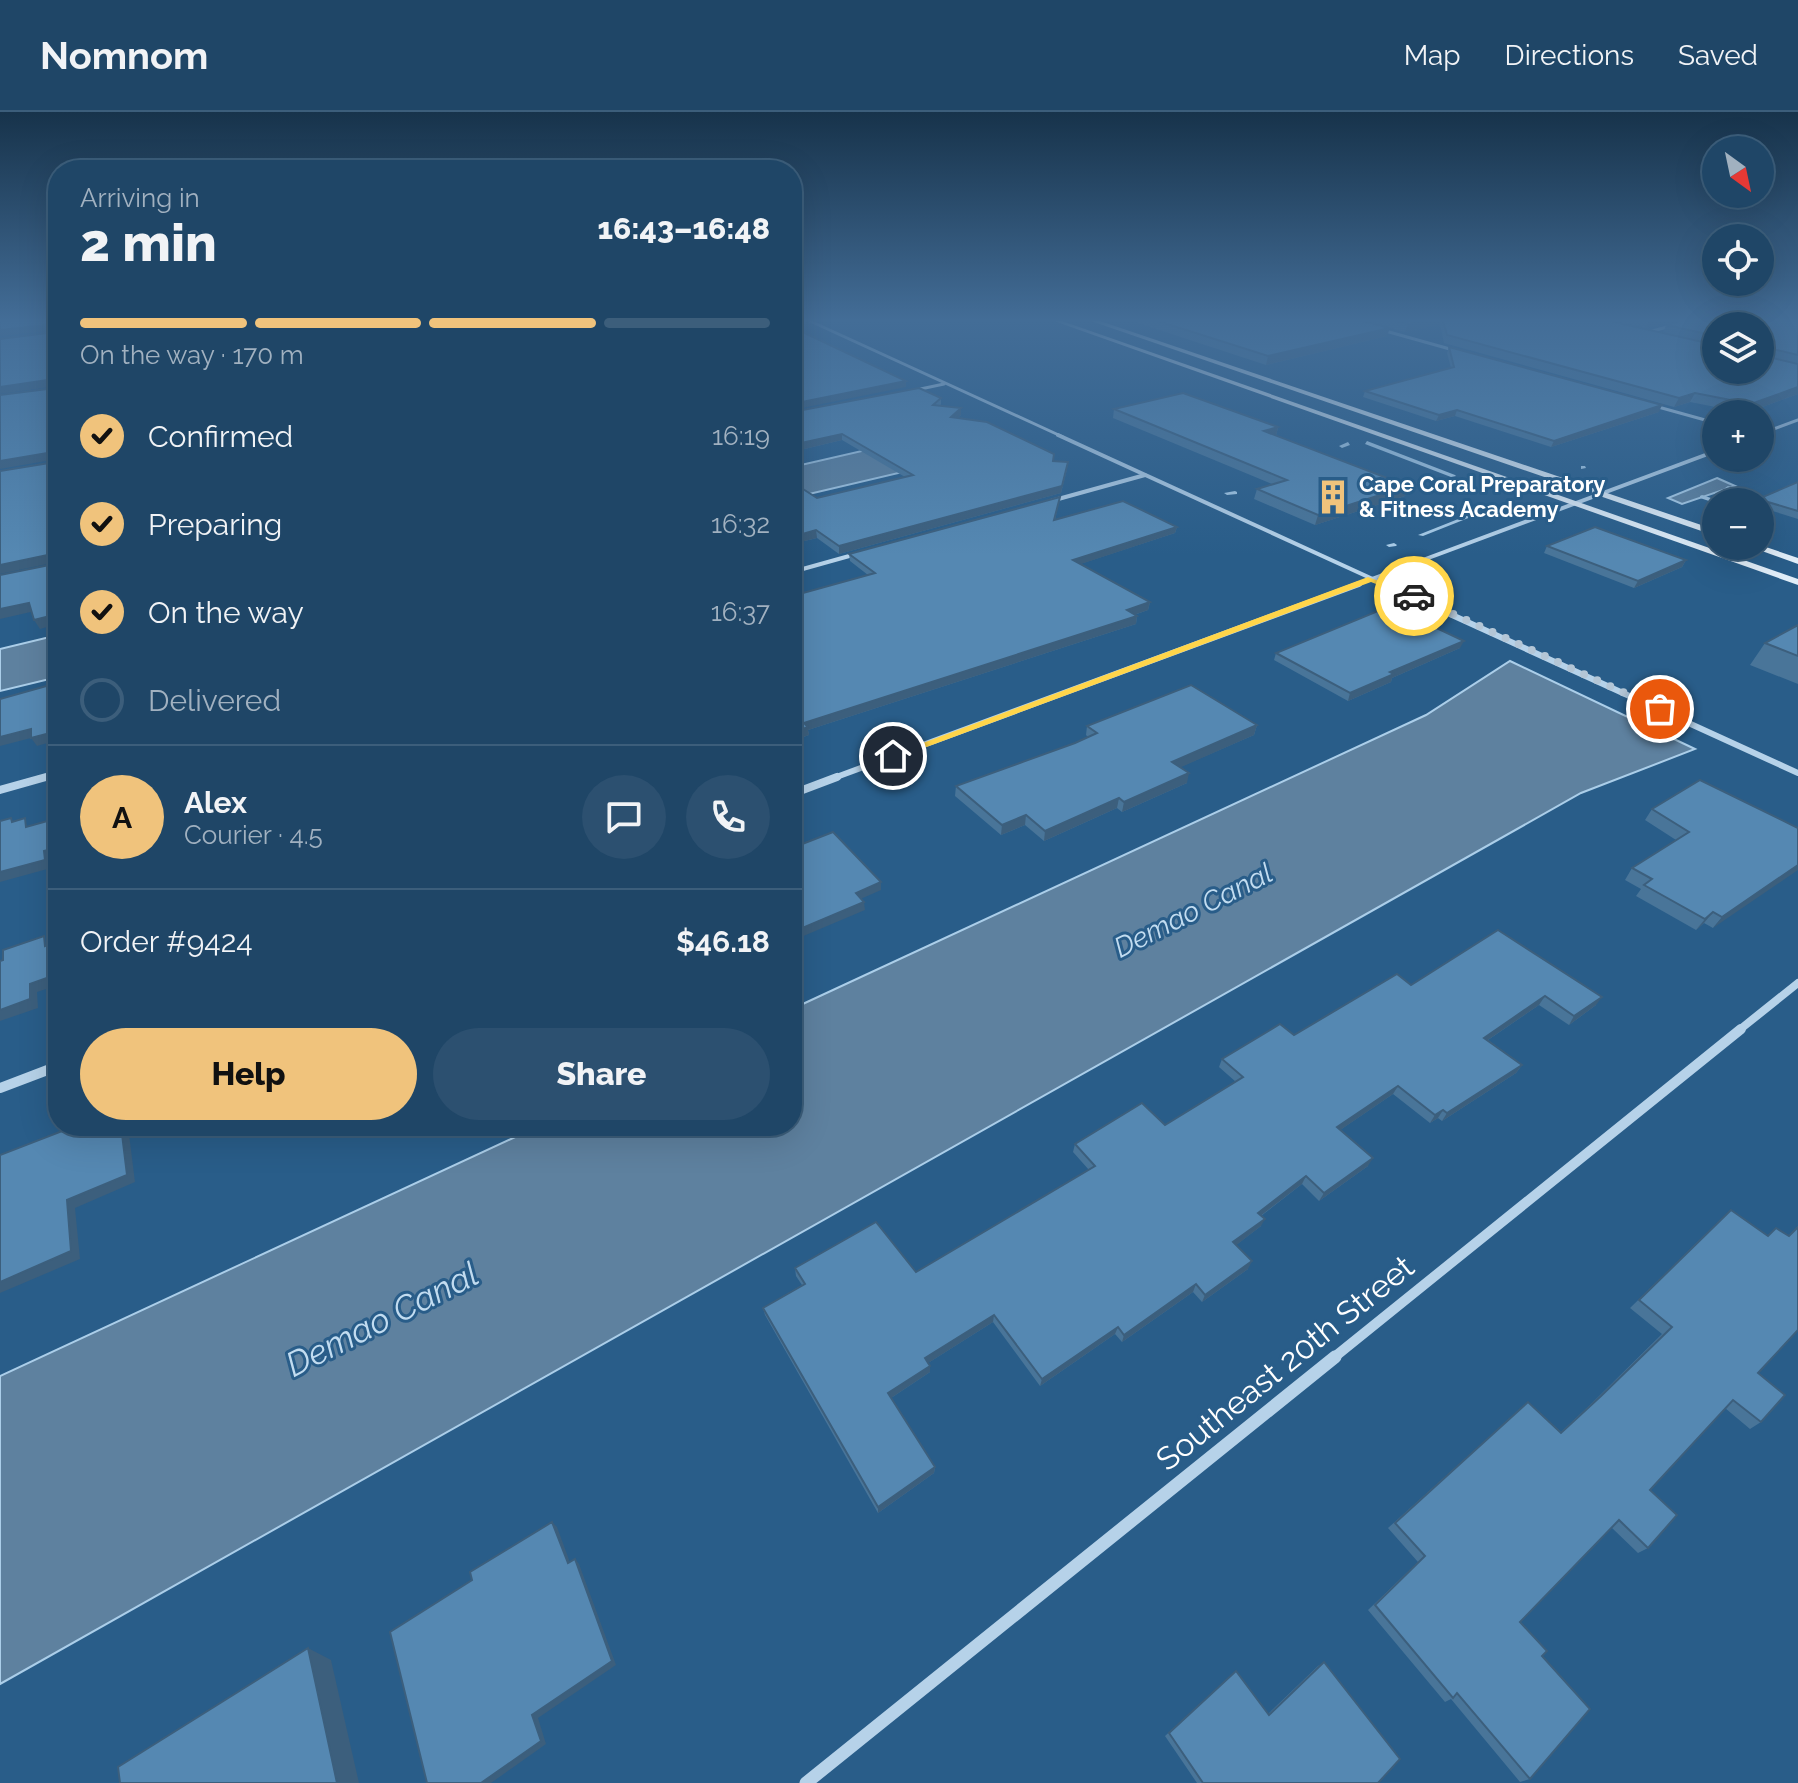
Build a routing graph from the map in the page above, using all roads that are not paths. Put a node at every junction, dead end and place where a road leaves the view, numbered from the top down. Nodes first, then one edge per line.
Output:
1 (980, 399) edge
2 (1279, 399) edge
3 (1322, 399) edge
4 (1641, 402) edge
5 (1702, 419) edge
6 (1798, 420) edge
7 (1774, 429) edge
8 (1702, 456) edge
9 (1146, 475) junction
10 (1600, 494) junction
11 (1574, 503) junction
12 (1041, 504) edge
13 (1702, 528) edge
14 (867, 551) edge
15 (1774, 553) edge
16 (1798, 561) edge
17 (802, 569) edge
18 (1371, 579) junction
19 (1798, 582) edge
20 (1798, 773) edge
21 (48, 777) edge
22 (0, 790) edge
23 (802, 790) edge
24 (1798, 983) edge
25 (48, 1070) edge
26 (0, 1088) edge
27 (806, 1783) edge

1 - 9 street
2 - 11 main road
3 - 10 main road
4 - 5 street
6 - 7 street
8 - 10 street
9 - 12 street
9 - 18 street
10 - 11 street
10 - 13 main road
11 - 18 street
11 - 19 main road
14 - 17 street
15 - 16 main road
18 - 20 street
18 - 23 street
21 - 22 street
24 - 27 street, Southeast 20th Street
25 - 26 street

